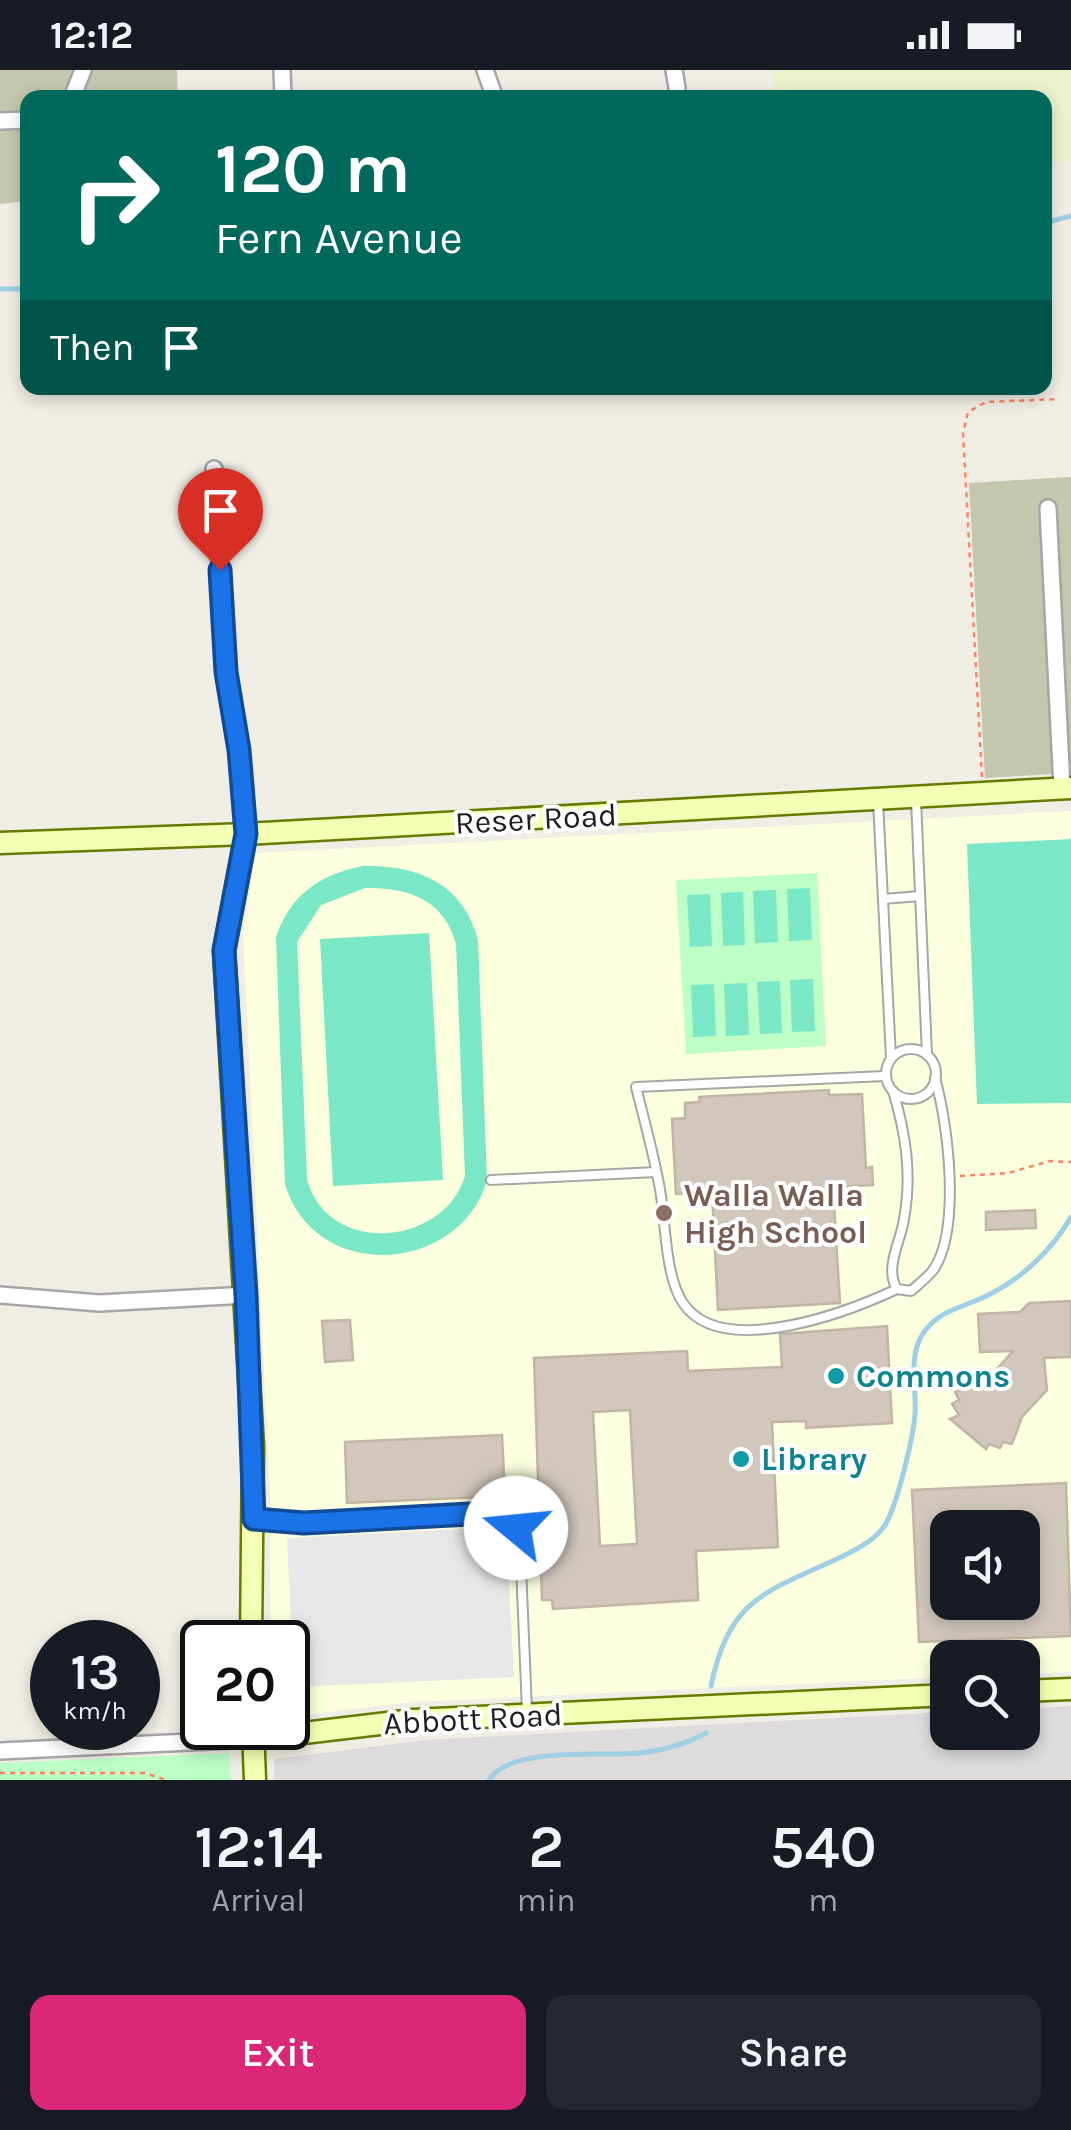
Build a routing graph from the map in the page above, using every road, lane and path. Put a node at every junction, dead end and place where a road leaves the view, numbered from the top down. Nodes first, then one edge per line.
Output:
1 (674, 70) edge
2 (676, 88) dead end
3 (1060, 398) dead end
4 (214, 468) dead end
5 (1048, 508) dead end
6 (1067, 788) edge
7 (982, 793) junction
8 (915, 795) junction
9 (878, 797) junction
10 (246, 834) junction
11 (0, 843) edge
12 (920, 896) junction
13 (883, 898) junction
14 (927, 1055) junction
15 (891, 1058) junction
16 (886, 1076) junction
17 (935, 1078) junction
18 (893, 1092) junction
19 (1071, 1162) edge
20 (656, 1172) junction
21 (950, 1176) junction
22 (492, 1180) dead end
23 (897, 1289) junction
24 (0, 1294) edge
25 (246, 1295) junction
26 (254, 1519) junction
27 (252, 1620) edge
28 (1071, 1688) edge
29 (1040, 1690) edge
30 (930, 1695) edge
31 (527, 1715) junction
32 (310, 1728) edge
33 (180, 1738) edge
34 (254, 1750) edge
35 (0, 1751) edge
36 (0, 1773) edge
37 (167, 1780) edge
38 (255, 1780) edge

1 - 2 street
3 - 7 path
4 - 10 street
5 - 6 street
6 - 7 main road, Reser Road
7 - 8 main road, Reser Road
8 - 9 main road, Reser Road
8 - 12 lane
9 - 10 main road, Reser Road
9 - 13 lane
10 - 11 main road, Reser Road
10 - 25 main road
12 - 13 lane
12 - 14 lane
13 - 15 lane
14 - 15 lane
14 - 17 lane
15 - 16 lane
16 - 18 lane
16 - 20 lane
17 - 18 lane
17 - 21 lane
18 - 23 lane
19 - 21 path
20 - 22 lane
20 - 23 lane
21 - 23 lane
24 - 25 street
25 - 26 main road
26 - 27 main road
26 - 31 lane
28 - 29 main road
30 - 31 main road, Abbott Road
31 - 32 main road, Abbott Road
33 - 35 street, Abbott Road
34 - 38 main road
36 - 37 path

